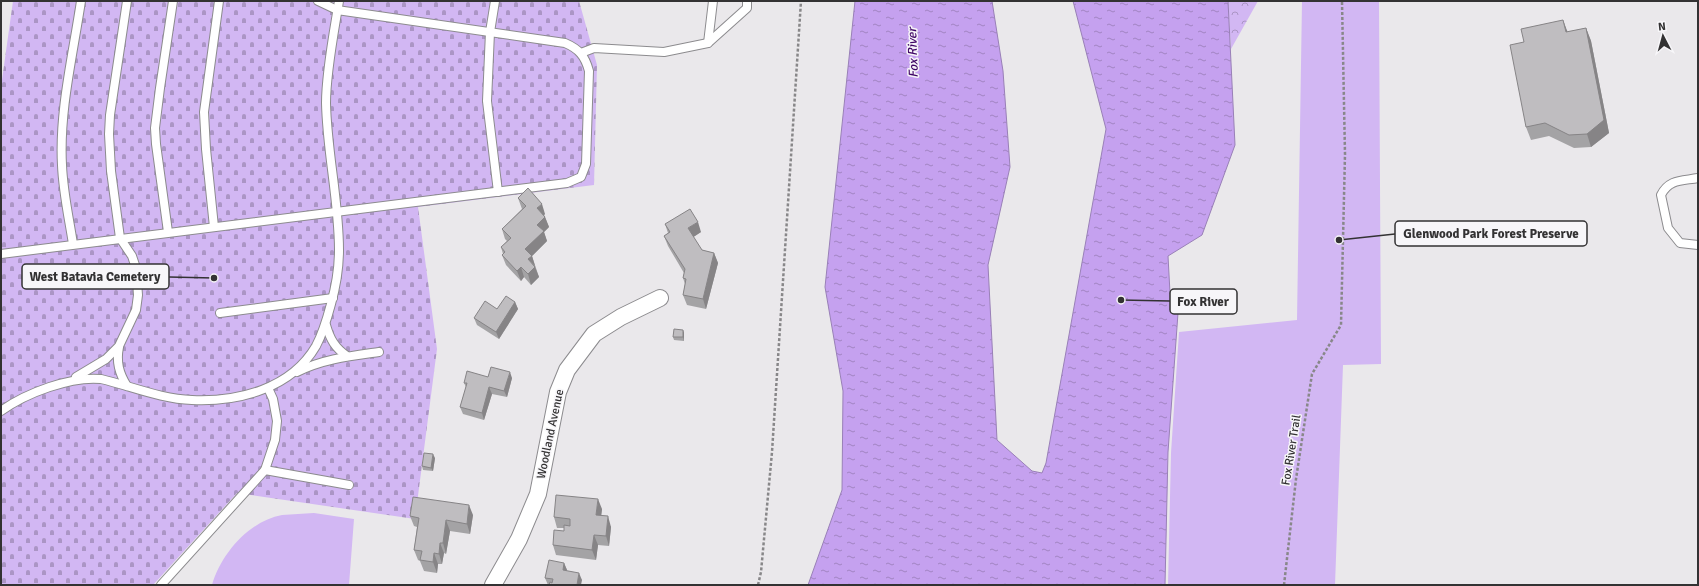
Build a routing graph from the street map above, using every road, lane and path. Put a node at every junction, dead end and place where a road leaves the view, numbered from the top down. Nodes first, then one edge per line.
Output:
1 (81, 1) edge
2 (127, 1) edge
3 (173, 1) edge
4 (219, 1) edge
5 (318, 1) edge
6 (338, 1) edge
7 (495, 1) edge
8 (713, 1) edge
9 (747, 1) edge
10 (801, 1) edge
11 (1342, 1) edge
12 (337, 10) junction
13 (490, 32) junction
14 (708, 43) junction
15 (581, 53) junction
16 (1698, 178) edge
17 (498, 192) junction
18 (337, 211) junction
19 (214, 227) junction
20 (168, 232) junction
21 (120, 238) junction
22 (73, 244) junction
23 (1698, 245) edge
24 (1, 254) edge
25 (333, 298) junction
26 (660, 298) dead end
27 (220, 313) dead end
28 (326, 325) junction
29 (120, 346) junction
30 (379, 352) dead end
31 (347, 356) junction
32 (289, 375) junction
33 (71, 380) junction
34 (127, 386) junction
35 (268, 388) junction
36 (1, 410) edge
37 (265, 470) junction
38 (349, 486) dead end
39 (161, 585) edge
40 (493, 585) edge
41 (758, 585) edge
42 (1284, 585) edge

1 - 22 lane
2 - 21 lane
3 - 20 lane
4 - 19 lane
5 - 12 lane
6 - 12 lane
7 - 13 lane
8 - 14 lane
9 - 14 lane
10 - 41 path
11 - 42 path, Fox River Trail
12 - 13 lane
12 - 18 lane
13 - 15 lane
13 - 17 lane
14 - 15 lane
15 - 17 lane
16 - 23 lane
17 - 18 lane
18 - 19 lane
18 - 25 lane
19 - 20 lane
20 - 21 lane
21 - 22 lane
21 - 29 lane
22 - 24 lane
25 - 27 lane
25 - 28 lane
26 - 40 street, Woodland Avenue
28 - 31 lane
28 - 32 lane
29 - 33 lane
29 - 34 lane
30 - 31 lane
31 - 32 lane
32 - 35 lane
33 - 34 lane
33 - 36 lane
34 - 35 lane
35 - 37 lane
37 - 38 lane
37 - 39 lane

